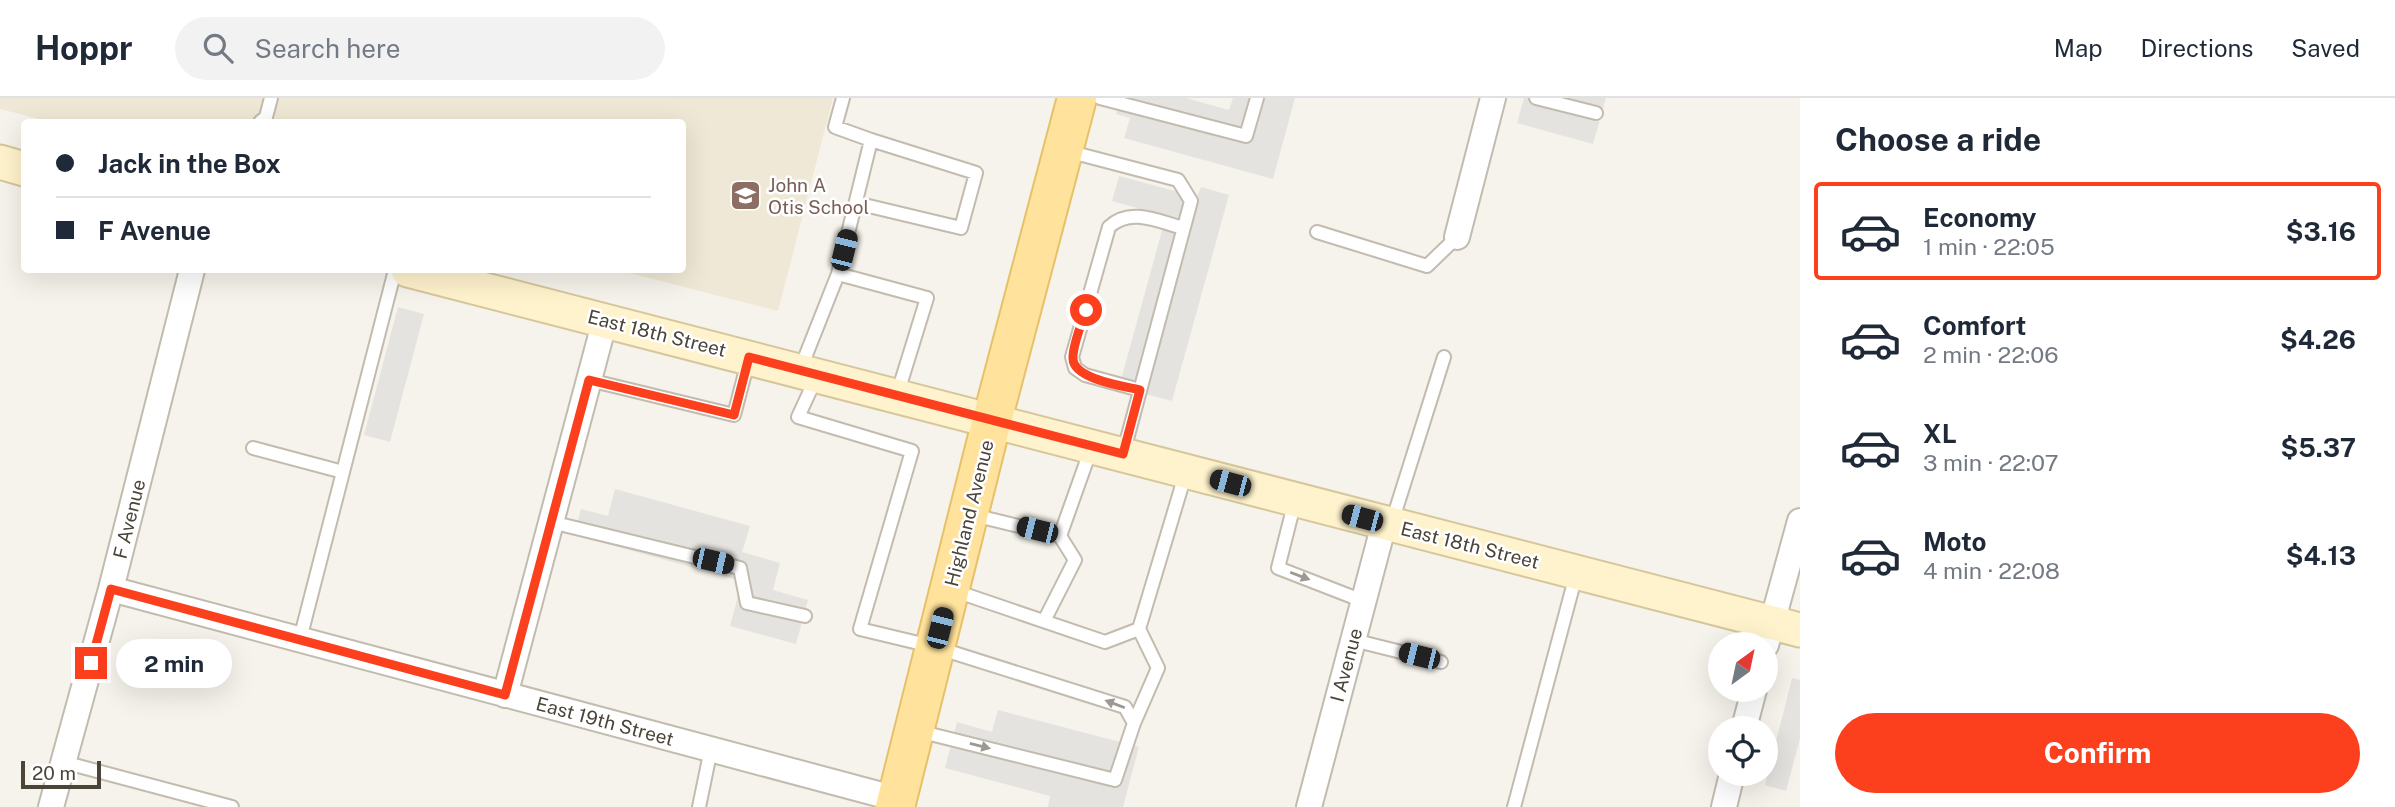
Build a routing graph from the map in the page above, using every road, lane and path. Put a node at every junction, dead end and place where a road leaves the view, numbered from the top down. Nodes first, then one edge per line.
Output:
1 (271, 98) edge
2 (843, 98) edge
3 (1077, 98) edge
4 (1100, 98) edge
5 (1257, 98) edge
6 (1493, 98) edge
7 (1536, 98) edge
8 (1596, 113) dead end
9 (264, 119) edge
10 (871, 140) junction
11 (1063, 150) junction
12 (0, 162) edge
13 (21, 168) edge
14 (856, 203) junction
15 (1183, 228) junction
16 (1317, 232) dead end
17 (1457, 237) joint
18 (191, 273) edge
19 (394, 273) edge
20 (420, 273) edge
21 (838, 274) junction
22 (605, 320) junction
23 (749, 357) junction
24 (1444, 357) dead end
25 (809, 372) junction
26 (589, 380) junction
27 (1140, 390) junction
28 (897, 395) junction
29 (992, 420) junction
30 (1092, 446) junction
31 (253, 448) dead end
32 (1123, 454) junction
33 (1186, 471) junction
34 (343, 472) junction
35 (1295, 500) junction
36 (968, 514) junction
37 (1800, 521) edge
38 (551, 522) junction
39 (1387, 525) junction
40 (1060, 536) junction
41 (1577, 571) junction
42 (111, 589) junction
43 (949, 589) junction
44 (1363, 601) junction
45 (804, 616) dead end
46 (1044, 621) junction
47 (1139, 629) junction
48 (1779, 632) edge
49 (300, 639) junction
50 (1353, 640) junction
51 (935, 647) junction
52 (1441, 662) dead end
53 (505, 695) junction
54 (1134, 723) junction
55 (914, 730) junction
56 (711, 749) junction
57 (63, 762) junction
58 (1729, 786) edge
59 (896, 803) edge
60 (51, 807) edge
61 (232, 807) edge
62 (699, 807) edge
63 (1309, 807) edge
64 (1514, 807) edge
65 (1724, 807) edge

1 - 9 lane
2 - 10 lane
3 - 11 main road, Highland Avenue
4 - 5 lane
6 - 17 street
7 - 8 lane
10 - 14 lane
10 - 14 lane
11 - 15 lane
11 - 29 main road, Highland Avenue
12 - 13 main road
14 - 21 lane
15 - 27 lane
15 - 27 lane
16 - 17 lane
18 - 42 street, F Avenue
19 - 34 lane
20 - 22 main road, East 18th Street
21 - 25 lane
21 - 28 lane
22 - 23 main road, East 18th Street
22 - 26 street
23 - 25 main road, East 18th Street
23 - 26 lane
24 - 39 lane
25 - 28 main road, East 18th Street
25 - 51 lane
26 - 38 street
27 - 32 lane
28 - 29 main road, East 18th Street
29 - 30 main road, East 18th Street
29 - 36 main road, Highland Avenue
30 - 32 main road, East 18th Street
30 - 40 lane
31 - 34 lane
32 - 33 main road, East 18th Street
33 - 35 main road, East 18th Street
33 - 47 lane
34 - 49 lane
35 - 39 main road, East 18th Street
35 -> 44 lane
36 - 40 lane
36 - 43 main road, Highland Avenue
37 - 48 street
38 - 45 lane
38 - 53 street
39 - 41 main road, East 18th Street
39 - 44 street, I Avenue
40 - 46 lane
41 - 48 main road, East 18th Street
41 - 64 lane
42 - 49 street, East 19th Street
42 - 57 street, F Avenue
43 - 46 lane
43 - 51 main road, Highland Avenue
44 - 50 street, I Avenue
46 - 47 lane
47 - 54 lane
49 - 53 street, East 19th Street
50 - 52 lane
50 - 63 street, I Avenue
54 -> 51 lane
51 - 55 main road, Highland Avenue
53 - 56 street, East 19th Street
55 -> 54 lane
55 - 59 main road, Highland Avenue
56 - 59 street, East 19th Street
56 - 62 lane
57 - 60 street, F Avenue
57 - 61 lane
58 - 65 street

